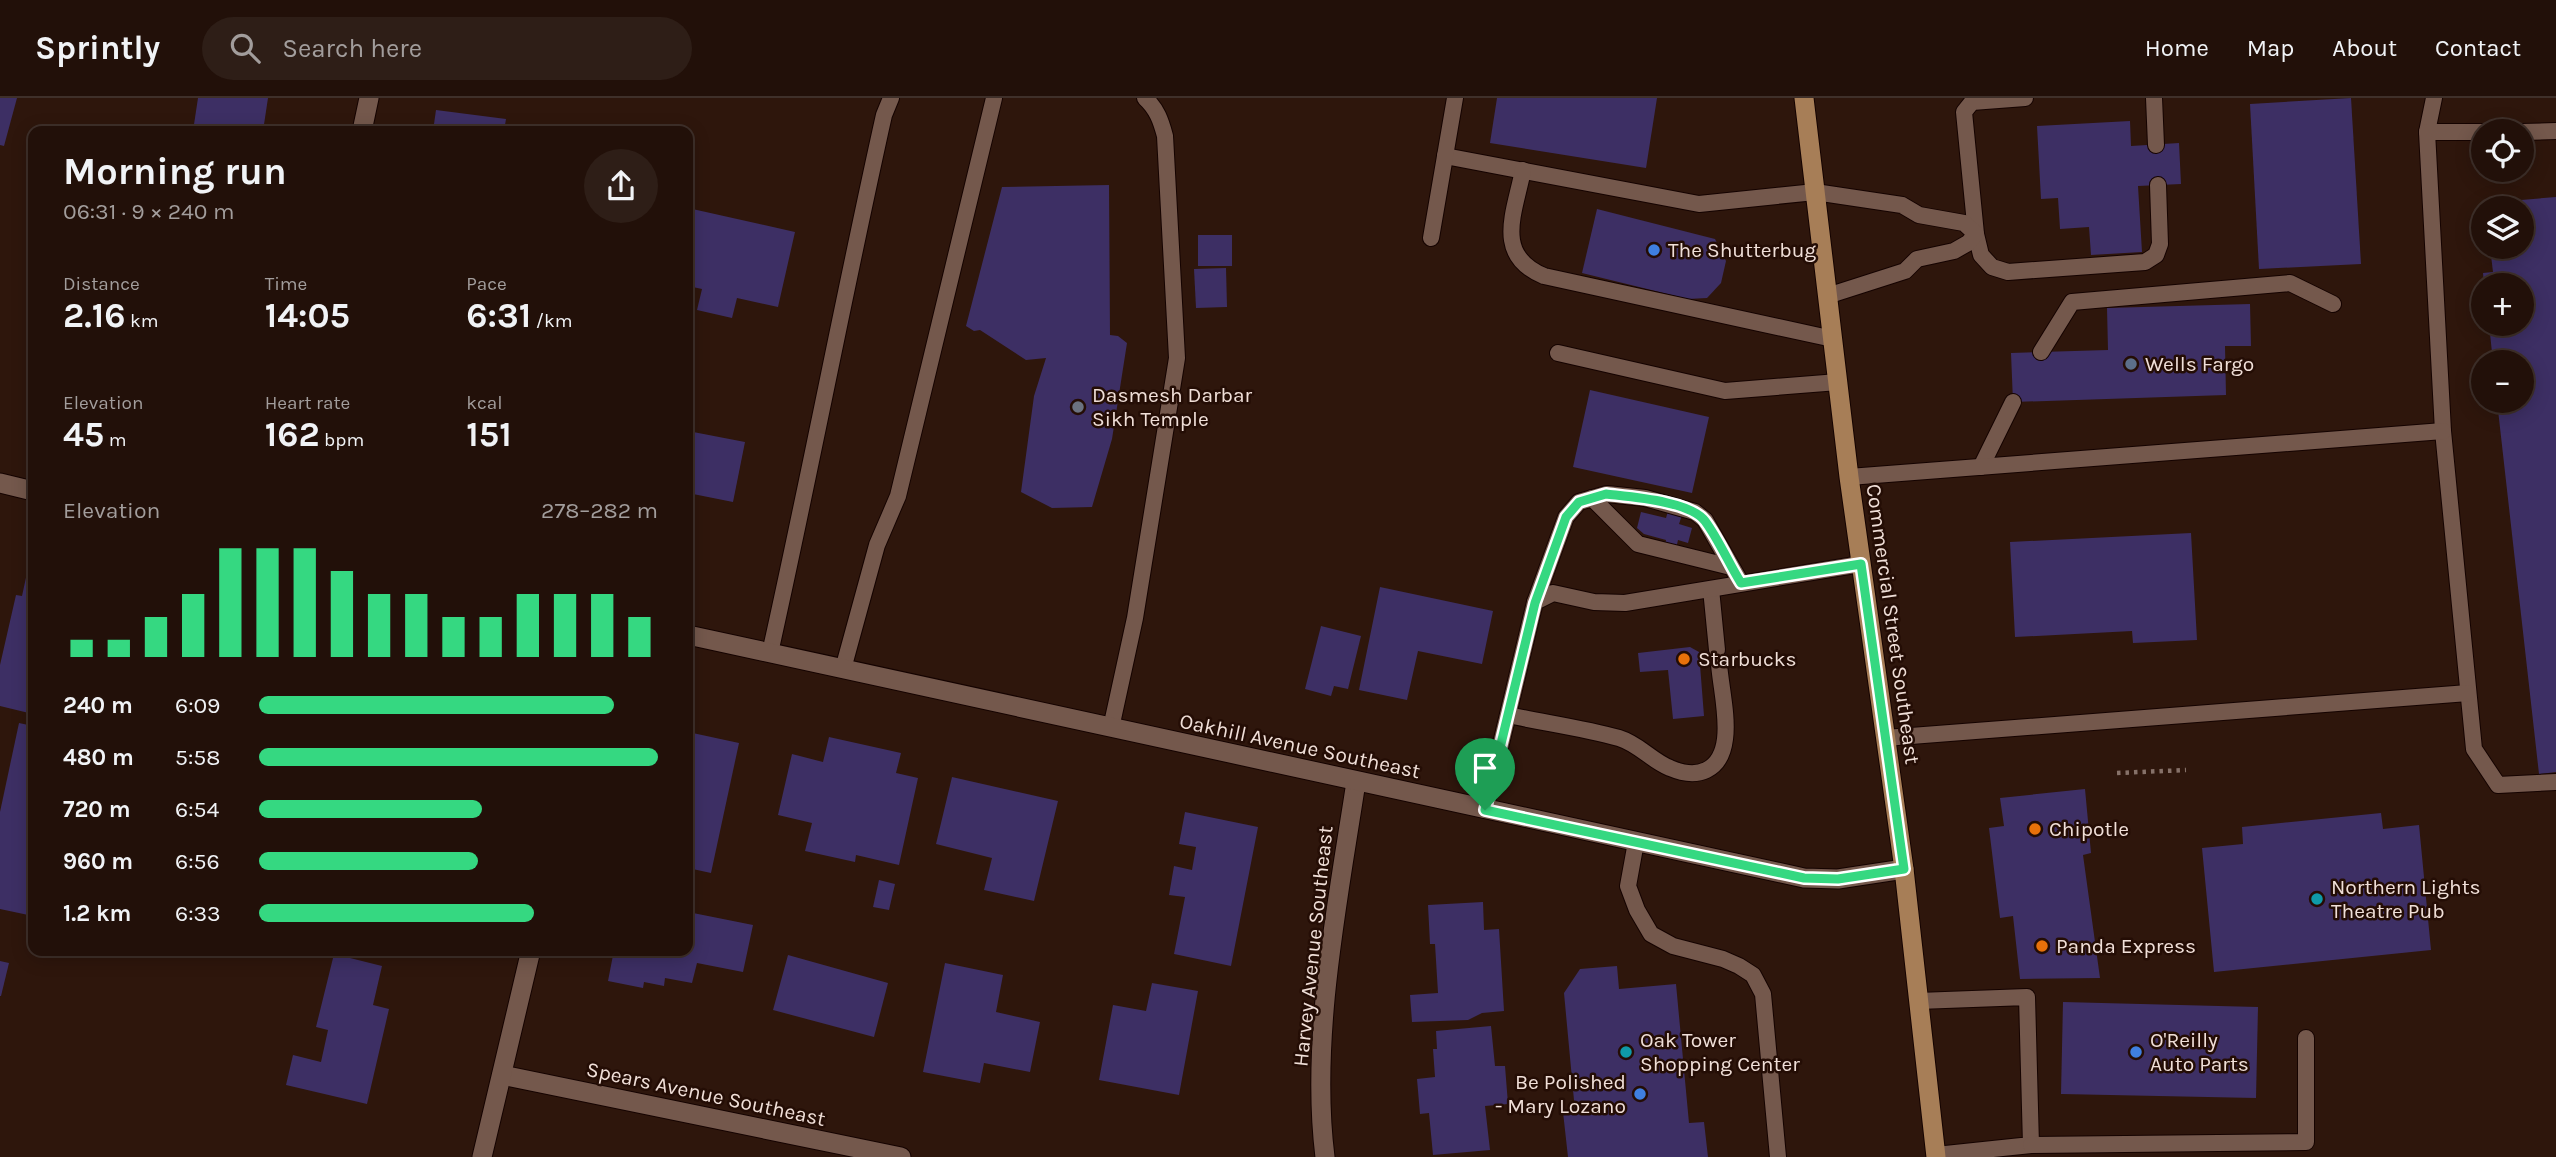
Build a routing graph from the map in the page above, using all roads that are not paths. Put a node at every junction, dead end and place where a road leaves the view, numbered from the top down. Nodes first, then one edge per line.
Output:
1 (369, 98) edge
2 (891, 98) edge
3 (994, 98) edge
4 (1145, 98) edge
5 (1455, 98) edge
6 (1804, 98) edge
7 (2025, 98) edge
8 (2154, 98) edge
9 (2434, 98) edge
10 (363, 126) edge
11 (2556, 131) edge
12 (2427, 132) junction
13 (2471, 132) edge
14 (2534, 132) edge
15 (2156, 145) dead end
16 (1445, 156) junction
17 (1524, 170) junction
18 (2158, 185) dead end
19 (1815, 192) junction
20 (1976, 234) junction
21 (1431, 238) dead end
22 (1827, 296) junction
23 (2333, 304) dead end
24 (1833, 339) junction
25 (2041, 352) dead end
26 (1558, 353) dead end
27 (1838, 382) junction
28 (2012, 402) dead end
29 (2443, 431) junction
30 (1981, 467) junction
31 (1849, 477) junction
32 (0, 484) edge
33 (28, 490) edge
34 (1592, 498) junction
35 (1861, 564) junction
36 (1731, 567) junction
37 (1741, 583) junction
38 (1711, 589) junction
39 (1535, 603) junction
40 (693, 636) edge
41 (770, 653) junction
42 (843, 669) junction
43 (2468, 693) junction
44 (1508, 715) junction
45 (1111, 728) junction
46 (1885, 738) junction
47 (1356, 782) junction
48 (2556, 782) edge
49 (1485, 810) junction
50 (1636, 842) junction
51 (1904, 869) junction
52 (530, 956) edge
53 (1919, 1001) junction
54 (2306, 1038) dead end
55 (502, 1075) junction
56 (2031, 1145) junction
57 (1936, 1156) edge
58 (482, 1157) edge
59 (901, 1157) edge
60 (1325, 1157) edge
61 (1778, 1157) edge

1 - 10 street
2 - 41 lane
3 - 42 lane
4 - 45 lane
5 - 16 lane
6 - 19 main road, Commercial Street Southeast
7 - 20 lane
8 - 15 lane
9 - 12 lane
11 - 14 lane
12 - 13 lane
12 - 29 lane
16 - 17 lane
16 - 21 lane
17 - 19 lane
17 - 24 lane
18 - 20 lane
19 - 20 lane
19 - 22 main road, Commercial Street Southeast
20 - 22 lane
22 - 24 main road, Commercial Street Southeast
23 - 25 lane
24 - 27 main road, Commercial Street Southeast
26 - 27 lane
27 - 31 main road, Commercial Street Southeast
28 - 30 lane
29 - 30 lane
29 - 43 lane
30 - 31 lane
31 - 35 main road, Commercial Street Southeast
32 - 33 street
34 - 36 lane
34 - 36 lane
34 - 39 lane
35 - 37 lane
35 - 46 main road, Commercial Street Southeast
36 - 37 lane
37 - 38 lane
38 - 39 lane
38 - 44 lane
39 - 44 lane
40 - 41 street, Oakhill Avenue Southeast
41 - 42 street, Oakhill Avenue Southeast
42 - 45 street, Oakhill Avenue Southeast
43 - 46 lane
43 - 48 lane
44 - 49 lane
45 - 47 street, Oakhill Avenue Southeast
46 - 51 main road, Commercial Street Southeast
47 - 49 street, Oakhill Avenue Southeast
47 - 60 street, Harvey Avenue Southeast
49 - 50 street, Oakhill Avenue Southeast
50 - 51 street, Oakhill Avenue Southeast
50 - 61 lane
51 - 53 main road, Commercial Street Southeast
52 - 55 street
53 - 56 lane
53 - 57 main road, Commercial Street Southeast
54 - 56 lane
55 - 58 street
55 - 59 street, Spears Avenue Southeast
56 - 57 lane

